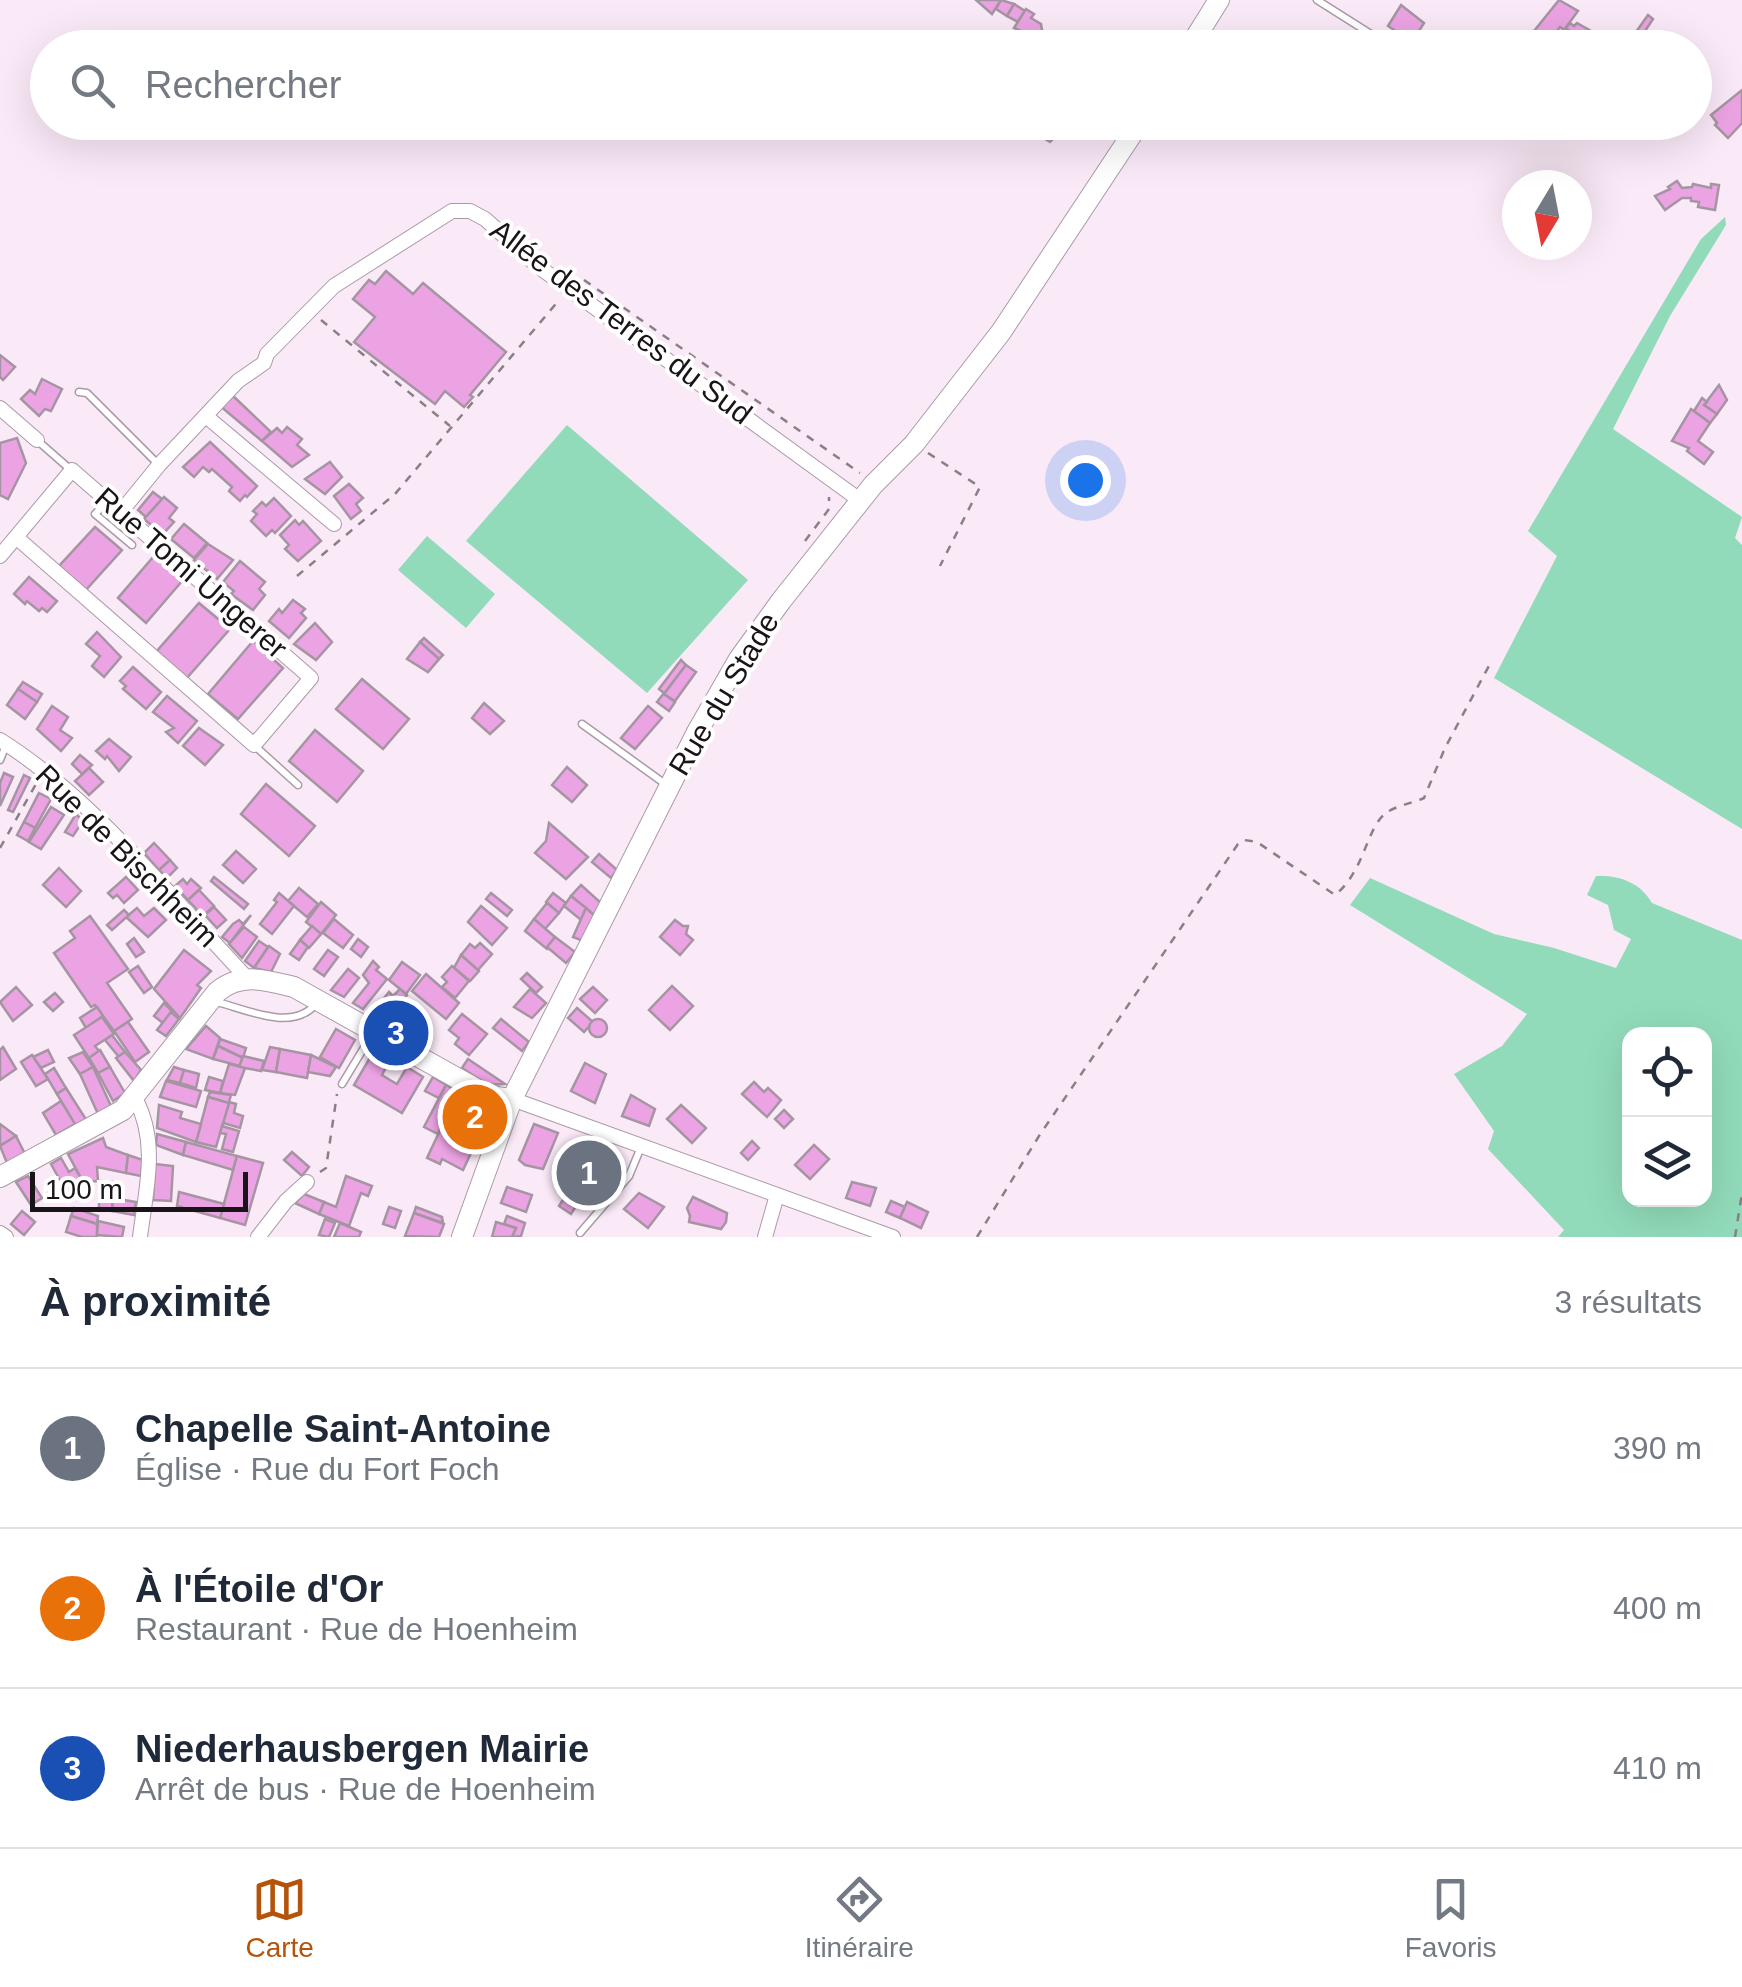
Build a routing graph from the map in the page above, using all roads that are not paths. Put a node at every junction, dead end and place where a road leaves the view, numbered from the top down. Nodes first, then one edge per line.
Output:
1 (1218, 0) edge
2 (1317, 0) edge
3 (1200, 30) edge
4 (1364, 30) edge
5 (1128, 140) edge
6 (79, 392) dead end
7 (0, 408) edge
8 (207, 416) junction
9 (37, 440) joint
10 (159, 465) junction
11 (72, 470) junction
12 (867, 493) junction
13 (107, 501) junction
14 (120, 513) junction
15 (334, 524) dead end
16 (16, 537) junction
17 (132, 545) dead end
18 (0, 556) edge
19 (582, 724) dead end
20 (3, 742) edge
21 (254, 745) junction
22 (0, 760) edge
23 (298, 785) dead end
24 (669, 787) junction
25 (248, 978) junction
26 (319, 1000) junction
27 (210, 1001) junction
28 (374, 1031) junction
29 (342, 1084) dead end
30 (135, 1098) junction
31 (512, 1099) junction
32 (642, 1146) junction
33 (0, 1177) edge
34 (307, 1182) road end
35 (777, 1195) junction
36 (580, 1232) dead end
37 (140, 1237) edge
38 (258, 1237) edge
39 (462, 1237) edge
40 (765, 1237) edge
41 (893, 1237) edge

1 - 3 street
2 - 4 lane
5 - 12 street, Rue du Stade
6 - 10 lane
7 - 9 street
8 - 10 street, Allée des Terres du Sud
8 - 12 street, Allée des Terres du Sud
8 - 15 street
9 - 11 lane, Rue Tomi Ungerer
10 - 14 street, Allée des Terres du Sud
11 - 13 street, Rue Tomi Ungerer
11 - 16 street
12 - 24 street, Rue du Stade
13 - 14 street, Rue Tomi Ungerer
13 - 17 lane
14 - 21 street, Rue Tomi Ungerer
16 - 18 street
16 - 21 street
19 - 24 lane
20 - 22 lane
20 - 25 street, Rue de Bischheim
21 - 23 lane
24 - 31 street, Rue du Stade
25 - 26 street
25 - 27 street
26 - 27 lane
26 - 28 street
27 - 30 street
28 - 29 lane
28 - 31 street
30 - 33 street
30 - 37 street
31 - 32 street
31 - 39 street, Rue du Stade
32 - 35 street
32 - 36 lane
34 - 38 street
35 - 40 street
35 - 41 street

